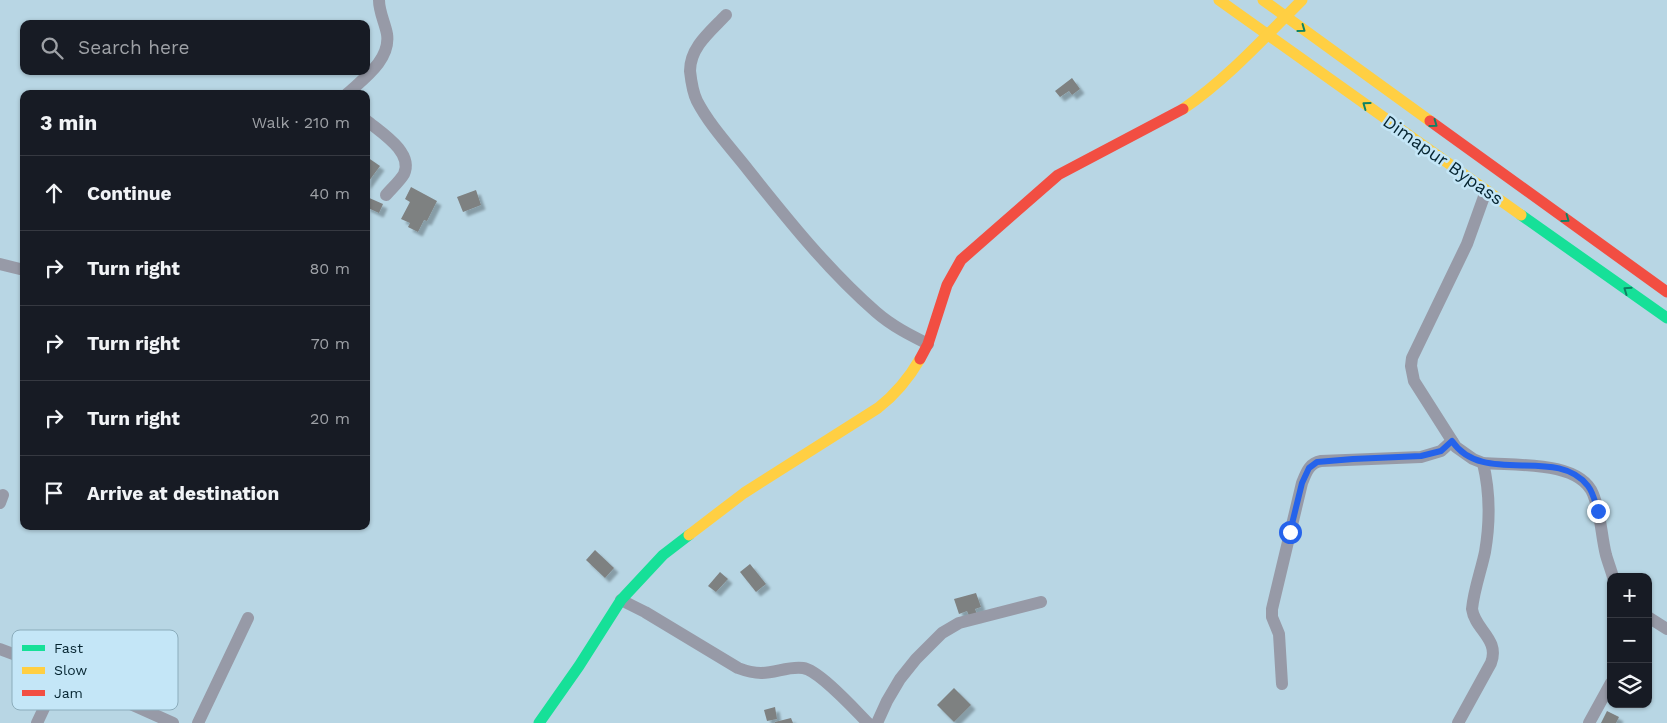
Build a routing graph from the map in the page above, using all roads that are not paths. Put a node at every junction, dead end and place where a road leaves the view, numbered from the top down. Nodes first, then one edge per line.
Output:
1 (379, 0) edge
2 (1220, 0) edge
3 (1263, 0) edge
4 (1302, 0) edge
5 (726, 15) dead end
6 (1285, 16) junction
7 (1267, 34) junction
8 (370, 73) edge
9 (367, 75) edge
10 (351, 90) edge
11 (370, 123) edge
12 (1486, 191) junction
13 (386, 195) dead end
14 (0, 264) edge
15 (20, 269) edge
16 (1667, 292) edge
17 (1667, 318) edge
18 (928, 344) junction
19 (1452, 441) junction
20 (1483, 463) junction
21 (1612, 573) edge
22 (621, 600) junction
23 (1042, 602) dead end
24 (248, 618) dead end
25 (1650, 618) edge
26 (1667, 629) edge
27 (0, 649) edge
28 (12, 654) edge
29 (1282, 684) dead end
30 (1607, 690) edge
31 (43, 710) edge
32 (144, 710) edge
33 (37, 723) edge
34 (172, 723) edge
35 (198, 723) edge
36 (539, 723) edge
37 (868, 723) edge
38 (877, 723) edge
39 (1458, 723) edge
40 (1589, 723) edge

1 - 8 street
2 - 7 main road, Dimapur Bypass
3 - 6 main road, Dimapur Bypass
4 - 6 main road
5 - 18 street
6 - 7 main road
6 -> 16 main road, Dimapur Bypass
12 -> 7 main road, Dimapur Bypass
7 - 18 main road
9 - 10 street
11 - 13 street
17 -> 12 main road, Dimapur Bypass
12 - 19 street
14 - 15 street
18 - 22 main road
19 - 20 street
19 - 29 street
20 - 21 street
20 - 39 street
22 - 36 main road
22 - 37 street
23 - 38 street
24 - 35 street
25 - 26 street
27 - 28 street
30 - 40 street
31 - 33 street
32 - 34 street

